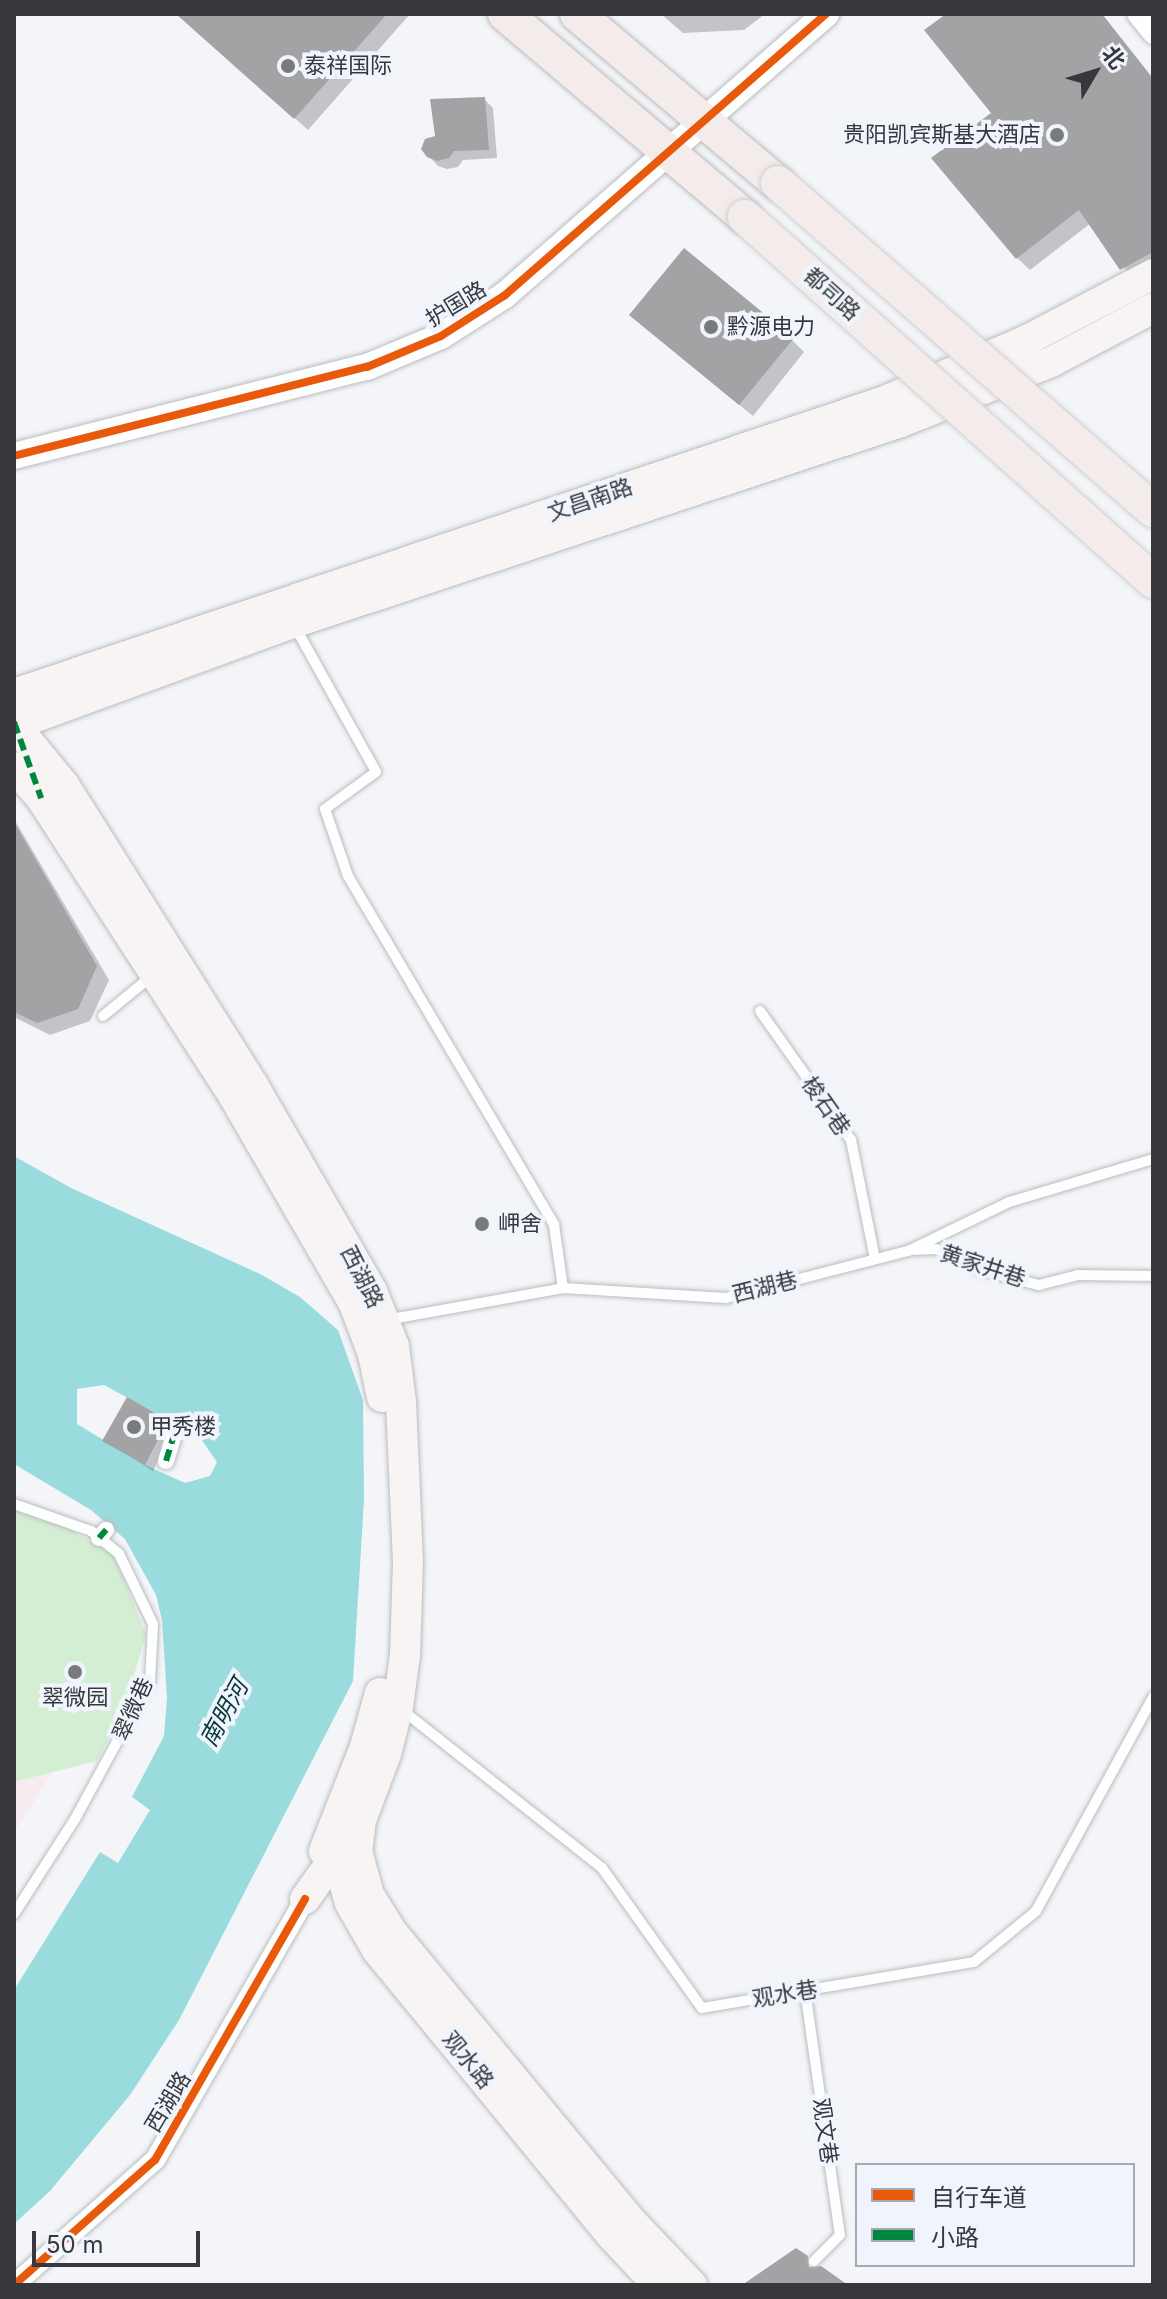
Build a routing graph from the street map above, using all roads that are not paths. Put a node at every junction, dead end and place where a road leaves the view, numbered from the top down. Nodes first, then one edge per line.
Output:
1 (505, 14) edge
2 (577, 14) edge
3 (826, 14) edge
4 (1137, 14) edge
5 (1153, 34) edge
6 (704, 121) junction
7 (668, 152) junction
8 (1153, 274) edge
9 (1153, 308) edge
10 (14, 456) edge
11 (1153, 510) edge
12 (1153, 581) edge
13 (293, 623) junction
14 (14, 694) edge
15 (14, 724) edge
16 (14, 767) edge
17 (41, 798) junction
18 (154, 973) junction
19 (760, 1011) dead end
20 (103, 1016) dead end
21 (1153, 1159) edge
22 (908, 1251) junction
23 (875, 1259) junction
24 (1153, 1276) edge
25 (563, 1288) junction
26 (372, 1320) junction
27 (177, 1425) dead end
28 (166, 1461) dead end
29 (14, 1504) edge
30 (1153, 1697) edge
31 (398, 1707) junction
32 (351, 1814) junction
33 (335, 1852) junction
34 (305, 1899) junction
35 (14, 1914) edge
36 (805, 1990) junction
37 (814, 2261) dead end
38 (14, 2285) edge
39 (658, 2285) edge
40 (692, 2285) edge

1 - 7 main road, 都司路
2 - 6 main road
3 - 6 street, 护国路
4 - 5 street
6 - 7 street, 护国路
6 - 11 main road, bridge
7 - 10 street, 护国路
7 - 12 main road, 都司路, bridge
8 - 14 main road, 文昌南路
9 - 13 main road, 文昌南路
13 - 15 main road, 文昌南路
13 - 25 lane
15 - 17 street
15 - 26 main road, 西湖路
16 - 17 main road, 西湖路
17 - 18 main road, 西湖路
18 - 20 lane
18 - 26 main road, 西湖路
19 - 23 lane, 梭石巷
21 - 22 lane, 西湖巷
22 - 23 lane, 西湖巷
22 - 24 lane, 黄家井巷
23 - 25 lane, 西湖巷
25 - 26 lane, 西湖巷
26 - 31 main road, 西湖路
26 - 32 main road, 西湖路
27 - 28 street
29 - 35 lane, 翠微巷
30 - 36 lane, 观水巷
31 - 32 main road, 西湖路
31 - 36 lane, 观水巷
32 - 33 main road, 观水路
32 - 34 main road, 西湖路
32 - 40 main road, 观水路
33 - 34 main road, 西湖路
33 - 39 main road, 观水路
34 - 38 street, 西湖路
36 - 37 lane, 观文巷

